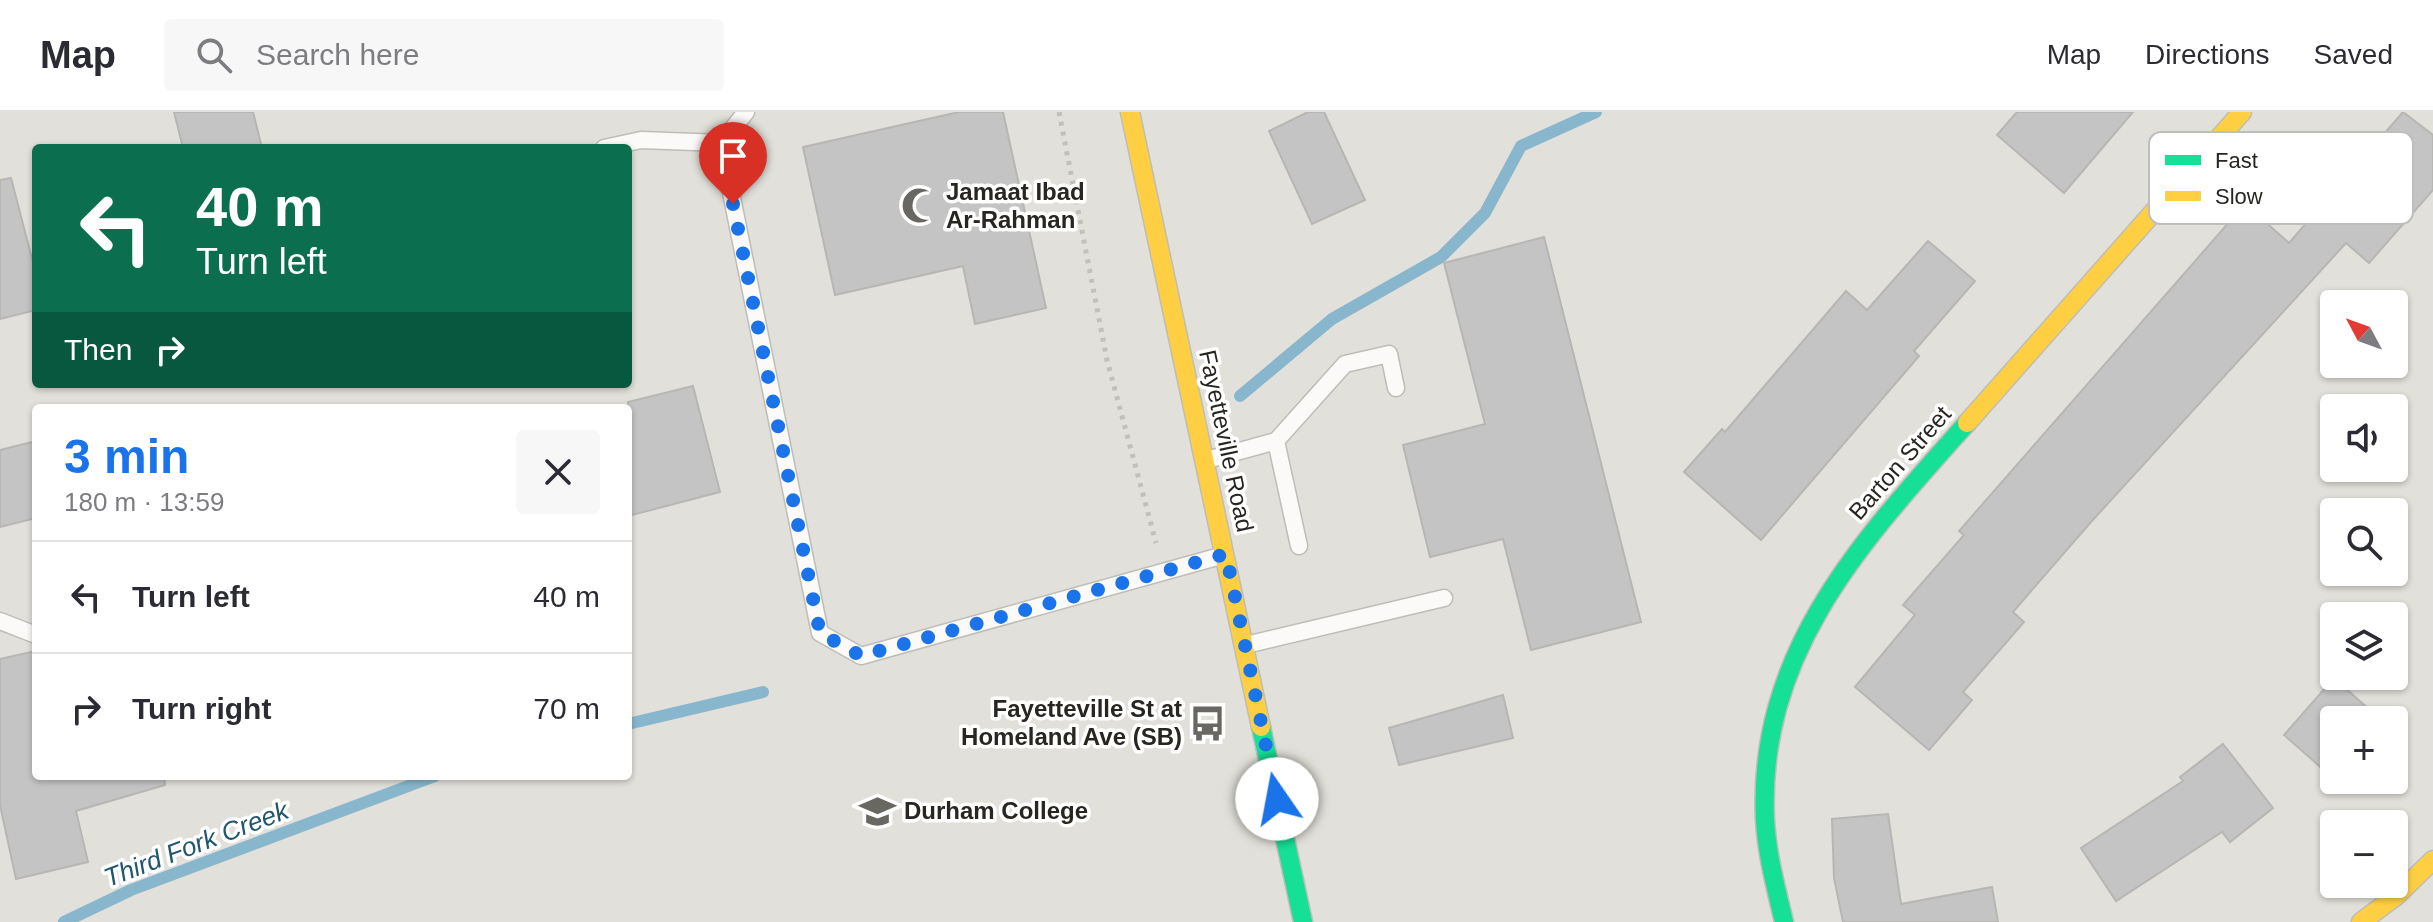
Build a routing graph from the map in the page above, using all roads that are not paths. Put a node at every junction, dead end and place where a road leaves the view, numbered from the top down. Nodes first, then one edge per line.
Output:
1 (746, 112) edge
2 (1130, 112) edge
3 (2242, 112) edge
4 (2224, 132) edge
5 (721, 143) junction
6 (622, 144) edge
7 (2149, 217) edge
8 (1396, 388) dead end
9 (1276, 441) junction
10 (1205, 460) junction
11 (1299, 546) dead end
12 (1226, 554) junction
13 (1444, 598) dead end
14 (0, 621) edge
15 (32, 633) edge
16 (1245, 645) junction
17 (2433, 860) edge
18 (1303, 922) edge
19 (1784, 922) edge
20 (2361, 922) edge

1 - 5 lane
2 - 10 street, Fayetteville Road
3 - 4 street, Barton Street
5 - 6 lane
5 - 12 lane
7 - 19 street, Barton Street
8 - 9 lane
9 - 10 lane
9 - 11 lane
10 - 12 street, Fayetteville Road
12 - 16 street, Fayetteville Road
13 - 16 lane
14 - 15 lane
16 - 18 street, Fayetteville Road
17 - 20 street

